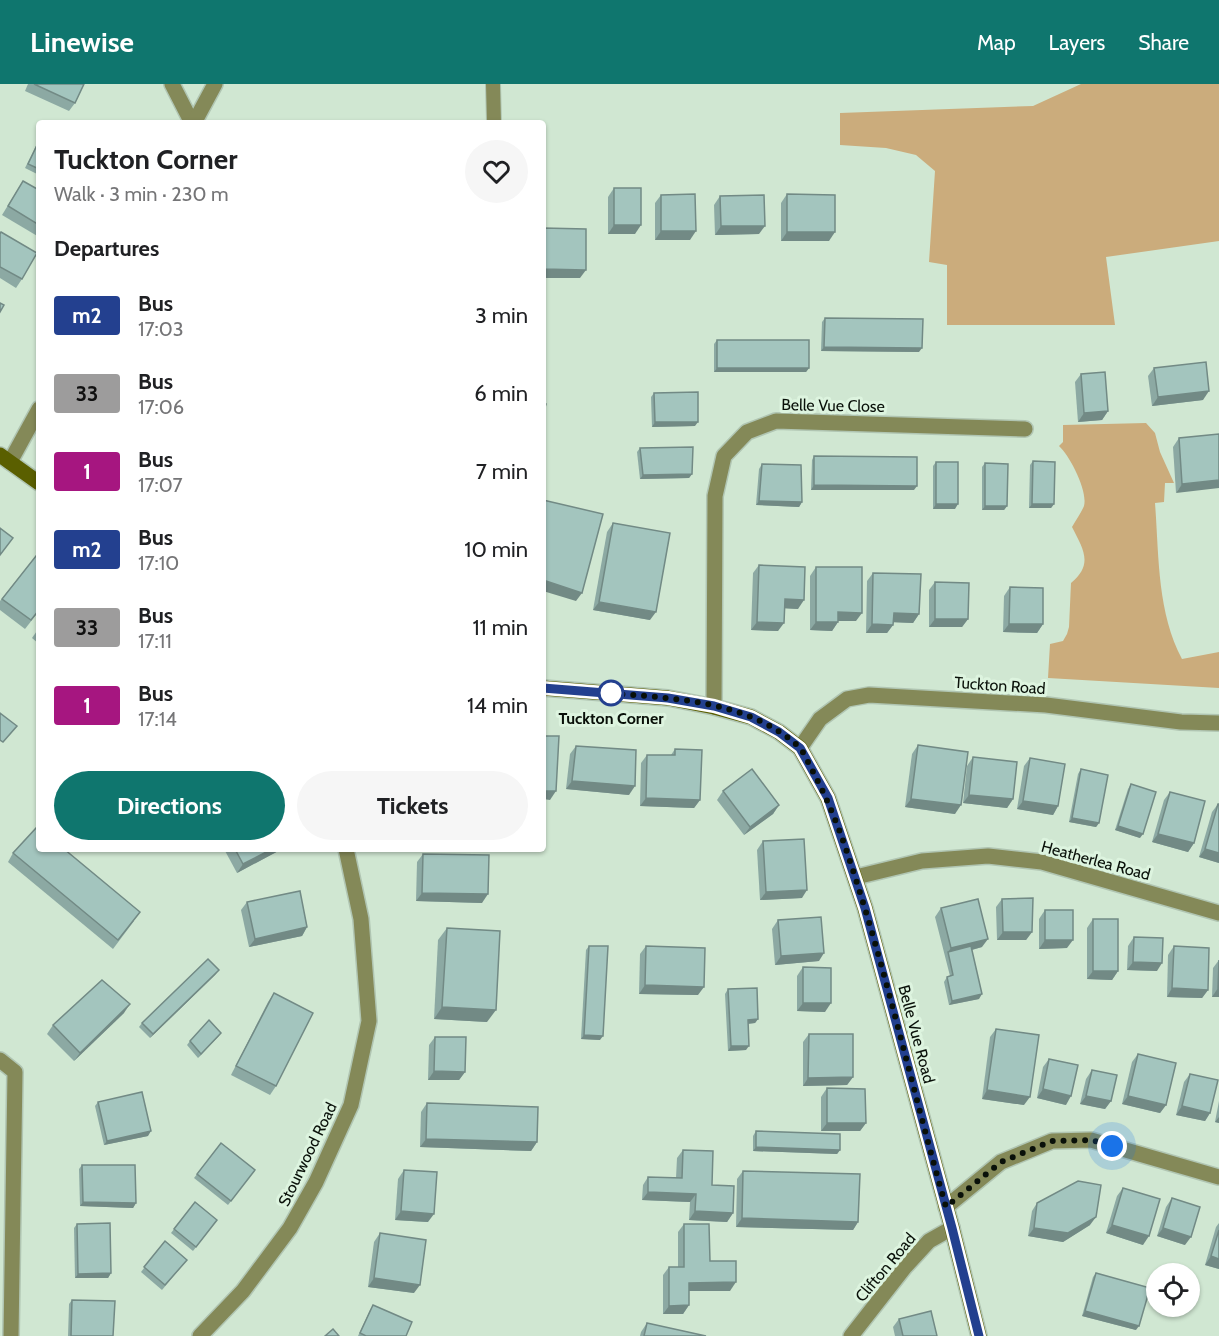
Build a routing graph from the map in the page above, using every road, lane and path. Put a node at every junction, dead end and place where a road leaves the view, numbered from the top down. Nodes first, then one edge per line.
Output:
1 (172, 84) edge
2 (215, 84) edge
3 (493, 84) edge
4 (191, 120) edge
5 (195, 120) edge
6 (494, 120) edge
7 (36, 413) edge
8 (1025, 429) dead end
9 (5, 459) edge
10 (36, 481) edge
11 (546, 688) edge
12 (714, 706) junction
13 (1219, 723) edge
14 (800, 748) junction
15 (347, 852) edge
16 (855, 877) junction
17 (1219, 913) edge
18 (0, 1060) edge
19 (1219, 1177) edge
20 (946, 1207) junction
21 (952, 1228) junction
22 (10, 1336) edge
23 (200, 1336) edge
24 (851, 1336) edge
25 (979, 1336) edge

1 - 4 street
2 - 5 street
3 - 6 lane
7 - 9 street
8 - 12 street, Belle Vue Close
9 - 10 main road
11 - 12 main road
12 - 14 main road
13 - 14 street, Tuckton Road
14 - 16 main road, Belle Vue Road
15 - 23 street, Stourwood Road
16 - 17 street, Heatherlea Road
16 - 20 main road, Belle Vue Road
18 - 22 street
19 - 20 street
20 - 21 main road, Belle Vue Road
21 - 24 street, Clifton Road
21 - 25 main road, Belle Vue Road

